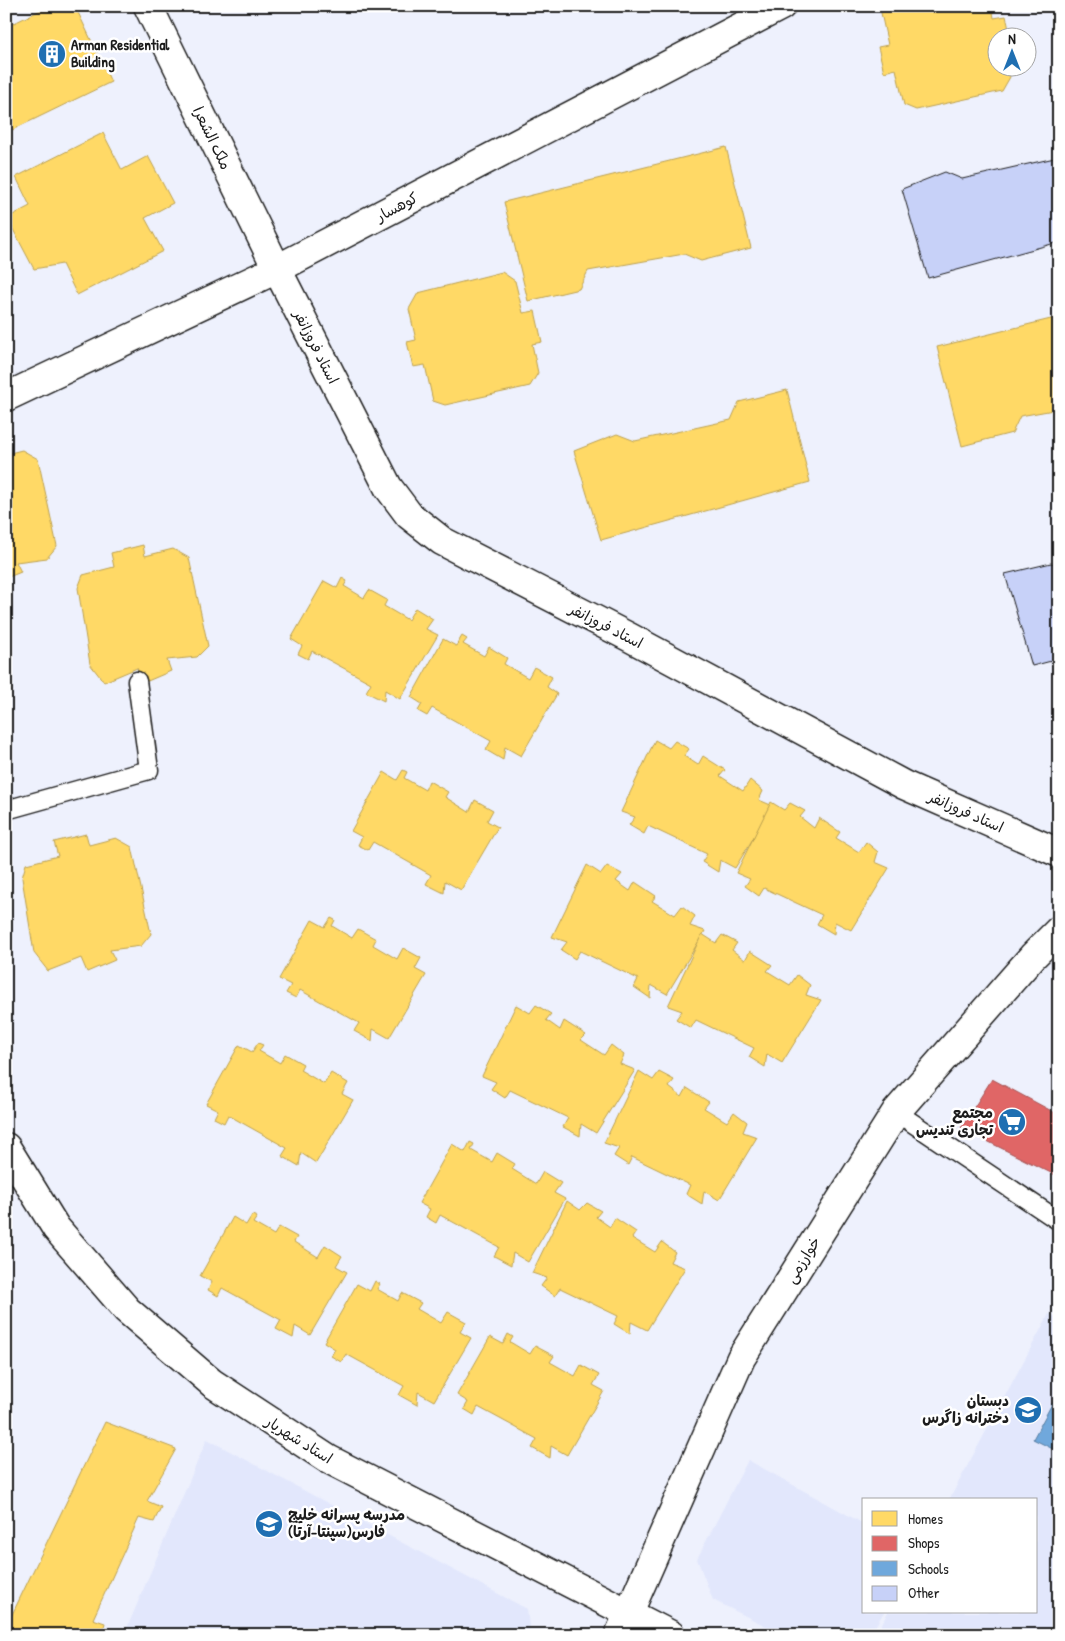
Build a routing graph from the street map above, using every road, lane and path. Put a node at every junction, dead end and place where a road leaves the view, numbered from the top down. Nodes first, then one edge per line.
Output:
1 (148, 6) edge
2 (782, 6) edge
3 (277, 270) junction
4 (6, 397) edge
5 (138, 681) dead end
6 (6, 810) edge
7 (1059, 853) edge
8 (1059, 930) edge
9 (896, 1112) junction
10 (6, 1147) edge
11 (1059, 1221) edge
12 (624, 1624) edge
13 (671, 1635) edge

1 - 3 street, ملک الشعرا
2 - 3 street, کوهسار
3 - 4 street, کوهسار
3 - 7 street, استاد فروزانفر
5 - 6 lane
8 - 9 street, خوارزمی
9 - 11 lane
9 - 12 street, خوارزمی
10 - 12 street, استاد شهریار
12 - 13 street, استاد شهریار

